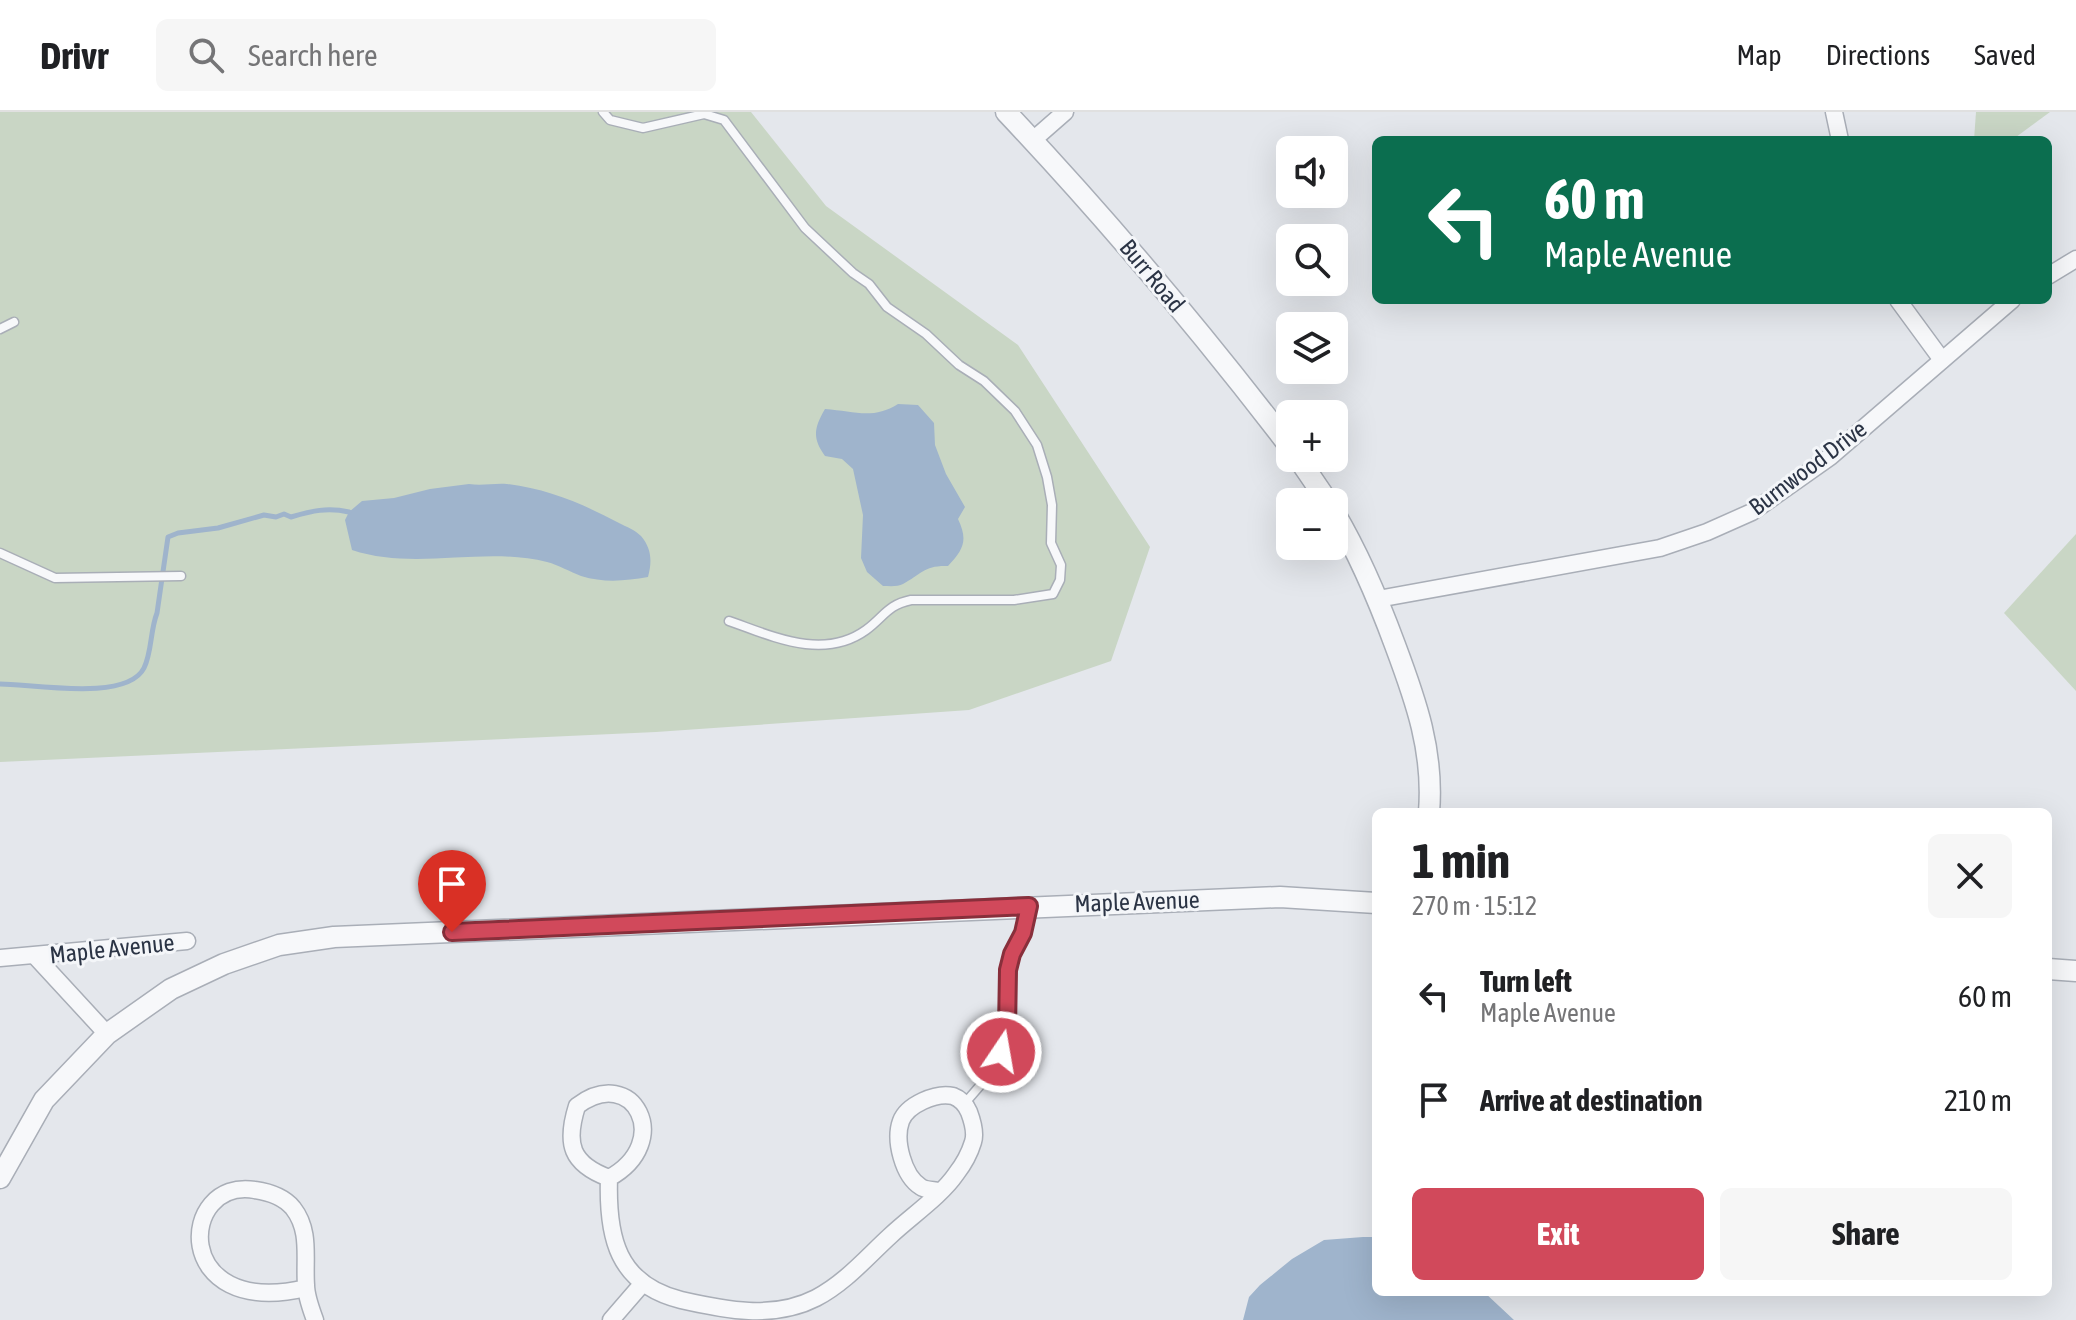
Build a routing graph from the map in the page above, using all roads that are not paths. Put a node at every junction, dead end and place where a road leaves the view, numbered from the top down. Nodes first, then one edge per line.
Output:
1 (603, 112) edge
2 (1006, 112) edge
3 (1065, 112) edge
4 (1834, 112) edge
5 (1839, 136) edge
6 (1033, 140) junction
7 (2076, 259) edge
8 (2052, 274) edge
9 (1901, 304) edge
10 (2007, 304) edge
11 (14, 322) dead end
12 (0, 329) edge
13 (1942, 360) junction
14 (1276, 429) edge
15 (1348, 536) edge
16 (0, 553) edge
17 (176, 576) dead end
18 (1378, 599) junction
19 (729, 621) dead end
20 (1429, 808) edge
21 (1372, 903) edge
22 (1029, 906) junction
23 (187, 941) dead end
24 (36, 957) junction
25 (0, 958) edge
26 (2052, 969) edge
27 (2076, 971) edge
28 (107, 1034) junction
29 (965, 1103) junction
30 (0, 1178) edge
31 (609, 1178) junction
32 (938, 1191) junction
33 (643, 1283) junction
34 (306, 1288) junction
35 (315, 1320) edge
36 (611, 1320) edge

1 - 19 lane
2 - 6 street, Burr Road
3 - 6 street
4 - 5 street
6 - 14 street, Burr Road
7 - 8 street
9 - 13 street
10 - 13 street, Burnwood Drive
11 - 12 lane
13 - 18 street, Burnwood Drive
15 - 18 street
16 - 17 lane
18 - 20 street
21 - 22 street, Maple Avenue
22 - 28 street, Maple Avenue
22 - 29 lane
23 - 24 street, Maple Avenue
24 - 25 street, Maple Avenue
24 - 28 street, Maple Avenue
26 - 27 street
28 - 30 street, Maple Avenue
29 - 32 street
29 - 32 street
31 - 31 street
31 - 33 street
32 - 33 street
33 - 36 street
34 - 34 street
34 - 35 street

